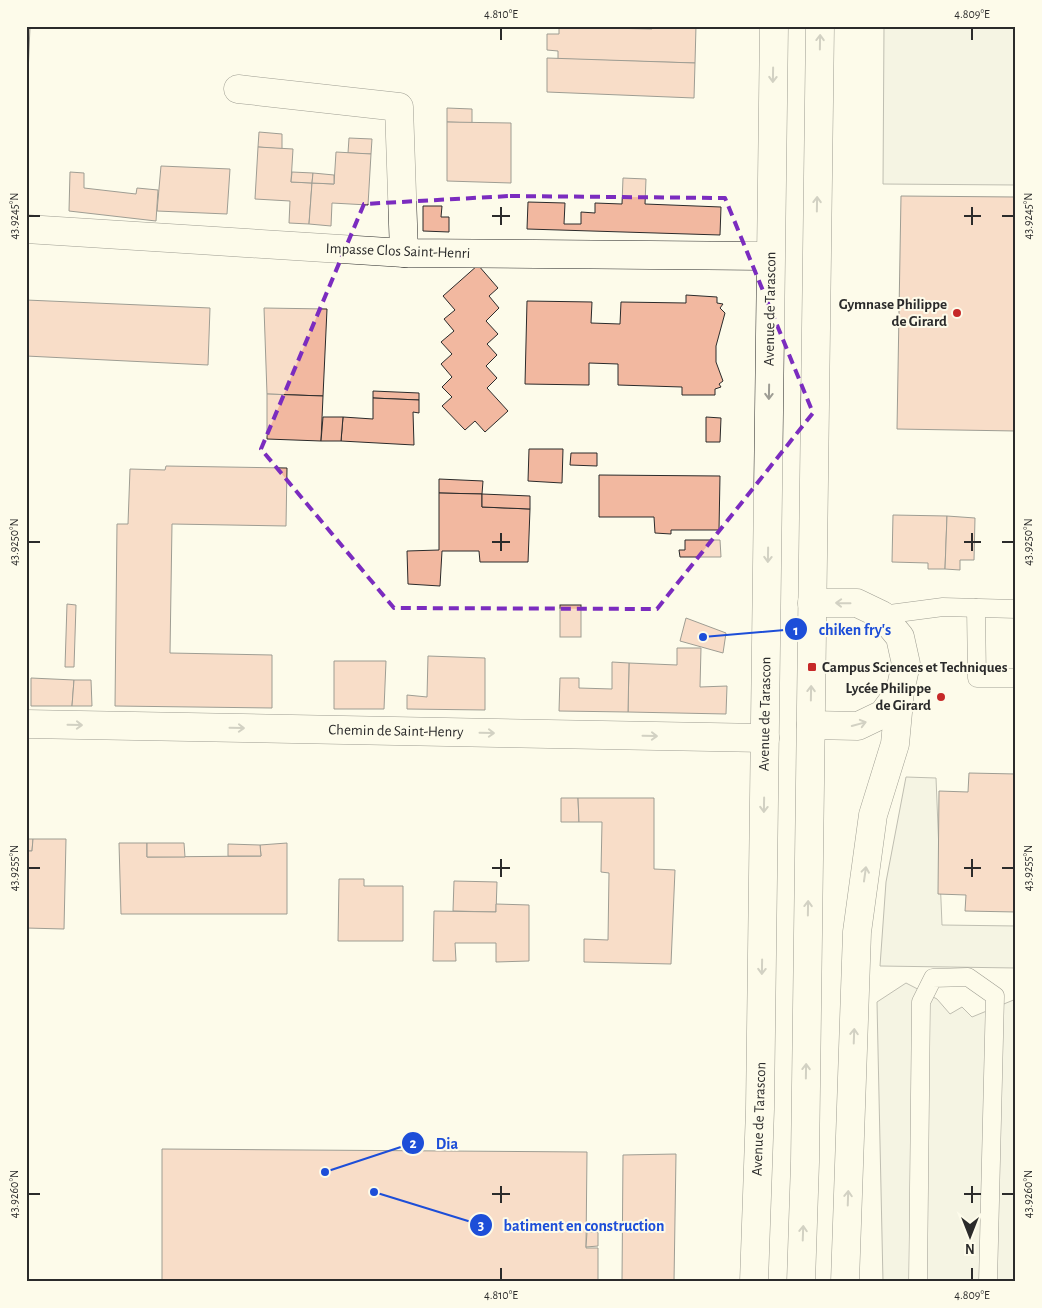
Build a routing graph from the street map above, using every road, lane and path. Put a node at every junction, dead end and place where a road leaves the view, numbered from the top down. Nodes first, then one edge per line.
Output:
1 (774, 26) edge
2 (820, 26) edge
3 (238, 89) dead end
4 (26, 229) edge
5 (404, 253) junction
6 (770, 256) junction
7 (812, 603) junction
8 (976, 608) junction
9 (1016, 608) edge
10 (882, 615) junction
11 (1016, 678) edge
12 (900, 691) junction
13 (26, 724) edge
14 (810, 725) junction
15 (765, 738) junction
16 (754, 1282) edge
17 (801, 1282) edge
18 (845, 1282) edge
19 (918, 1282) edge
20 (988, 1282) edge

1 -> 6 street, Avenue de Tarascon
7 -> 2 street
3 - 5 street
4 - 5 street, Impasse Clos Saint-Henri
5 - 6 street, Impasse Clos Saint-Henri
6 -> 15 street, Avenue de Tarascon
10 -> 7 street
14 -> 7 street
8 - 9 lane
8 - 10 lane
8 - 11 lane
10 - 12 street
14 -> 12 street
18 -> 12 street
13 -> 15 street, Chemin de Saint-Henry
17 -> 14 street
15 -> 16 street, Avenue de Tarascon
19 - 20 lane

